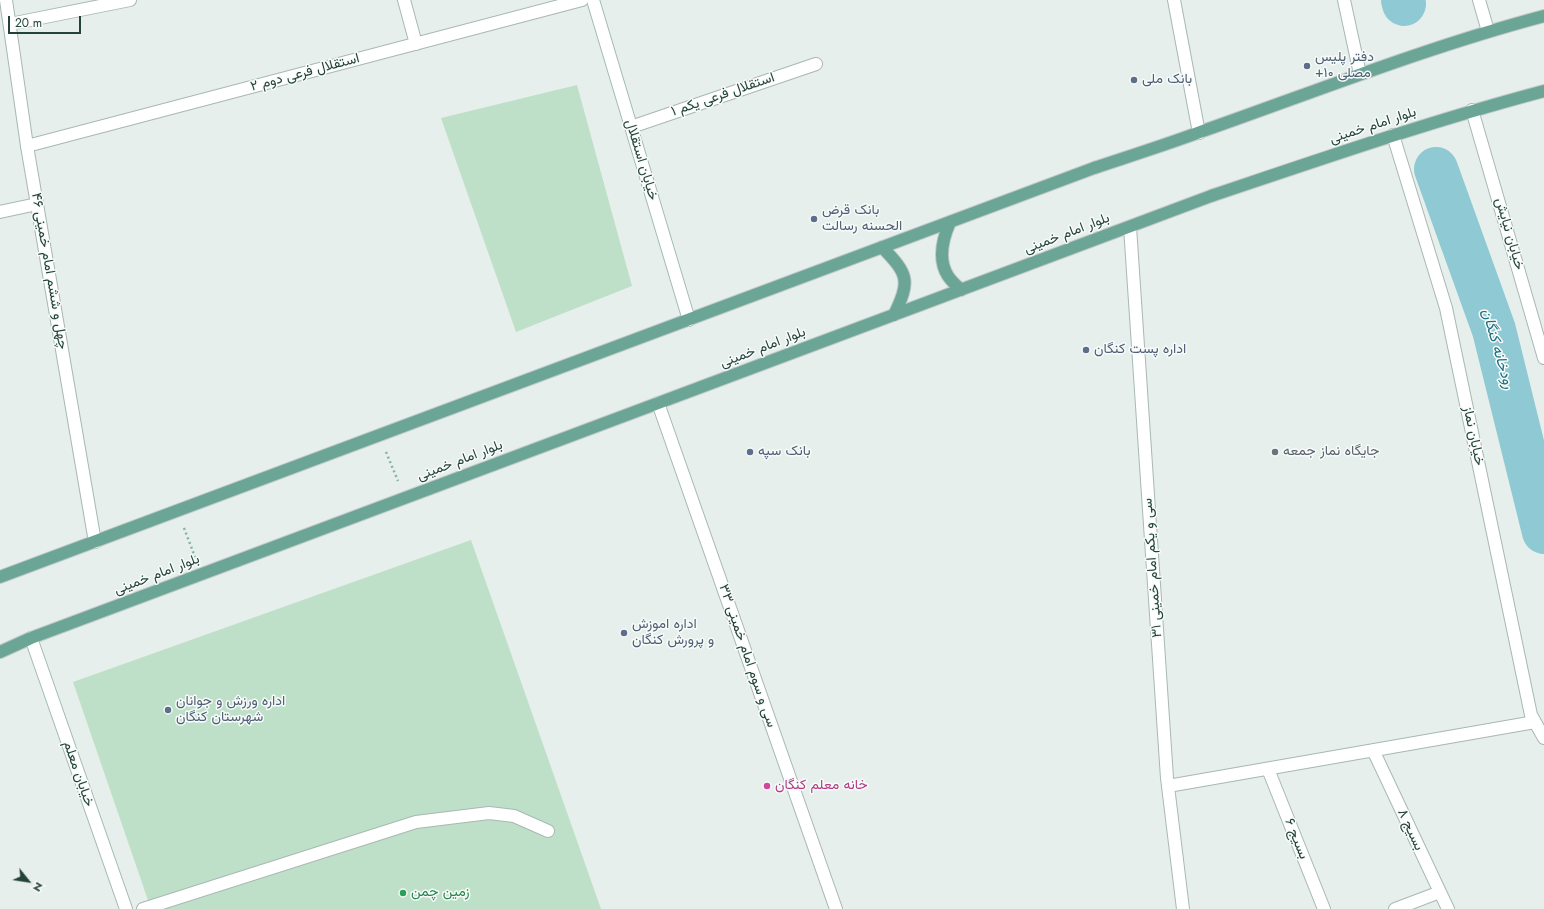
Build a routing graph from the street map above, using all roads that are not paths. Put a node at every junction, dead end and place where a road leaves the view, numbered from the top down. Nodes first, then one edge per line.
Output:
1 (6, 0) edge
2 (130, 0) edge
3 (404, 0) edge
4 (582, 0) edge
5 (593, 0) edge
6 (1174, 0) edge
7 (1344, 0) edge
8 (1479, 0) edge
9 (1544, 16) edge
10 (10, 24) junction
11 (1488, 31) junction
12 (416, 44) junction
13 (816, 64) dead end
14 (1360, 74) junction
15 (1544, 91) edge
16 (1472, 110) junction
17 (631, 127) junction
18 (1200, 133) junction
19 (1393, 135) junction
20 (27, 146) junction
21 (37, 204) junction
22 (0, 212) edge
23 (950, 222) junction
24 (1130, 227) junction
25 (882, 247) junction
26 (961, 290) junction
27 (894, 315) junction
28 (689, 320) junction
29 (1544, 358) edge
30 (658, 403) junction
31 (95, 542) junction
32 (0, 577) edge
33 (31, 638) junction
34 (0, 652) edge
35 (1535, 722) junction
36 (1544, 738) edge
37 (1373, 750) junction
38 (1268, 768) junction
39 (1168, 786) junction
40 (548, 831) dead end
41 (1440, 892) junction
42 (126, 909) edge
43 (143, 909) edge
44 (836, 909) edge
45 (1183, 909) edge
46 (1324, 909) edge
47 (1395, 909) edge
48 (1448, 909) edge

1 - 10 street, چهل و ششم امام خمینی ۴۶
2 - 10 street
3 - 12 street
4 - 12 street, استقلال فرعی دوم ۲
5 - 17 street, خیابان استقلال
6 - 18 street
7 - 14 street
8 - 11 street
9 - 11 main road
10 - 20 street, چهل و ششم امام خمینی ۴۶
11 - 14 main road
12 - 20 street, استقلال فرعی دوم ۲
13 - 17 street, استقلال فرعی یکم ۱
14 - 18 main road
15 - 16 main road, بلوار امام خمینی
16 - 19 main road, بلوار امام خمینی
16 - 29 street, خیابان نیایش
17 - 28 street, خیابان استقلال
18 - 23 main road
19 - 24 main road, بلوار امام خمینی
19 - 35 street, خیابان نماز
20 - 21 street, چهل و ششم امام خمینی ۴۶
21 - 22 street
21 - 31 street, چهل و ششم امام خمینی ۴۶
23 - 25 main road
23 - 26 main road
24 - 26 main road, بلوار امام خمینی
24 - 39 street, سی و یکم امام خمینی ۳۱
25 - 27 main road
25 - 28 main road
26 - 27 main road, بلوار امام خمینی
27 - 30 main road, بلوار امام خمینی
28 - 31 main road
30 - 33 main road, بلوار امام خمینی
30 - 44 street, سی و سوم امام خمینی ۳۳
31 - 32 main road
33 - 34 main road, بلوار امام خمینی
33 - 42 street, خیابان معلم
35 - 36 street, خیابان نماز
35 - 37 street
37 - 38 street
37 - 41 street, بسیج ۸
38 - 39 street
38 - 46 street, بسیج ۶
39 - 45 street, سی و یکم امام خمینی ۳۱
40 - 43 street
41 - 47 street
41 - 48 street, بسیج ۸

